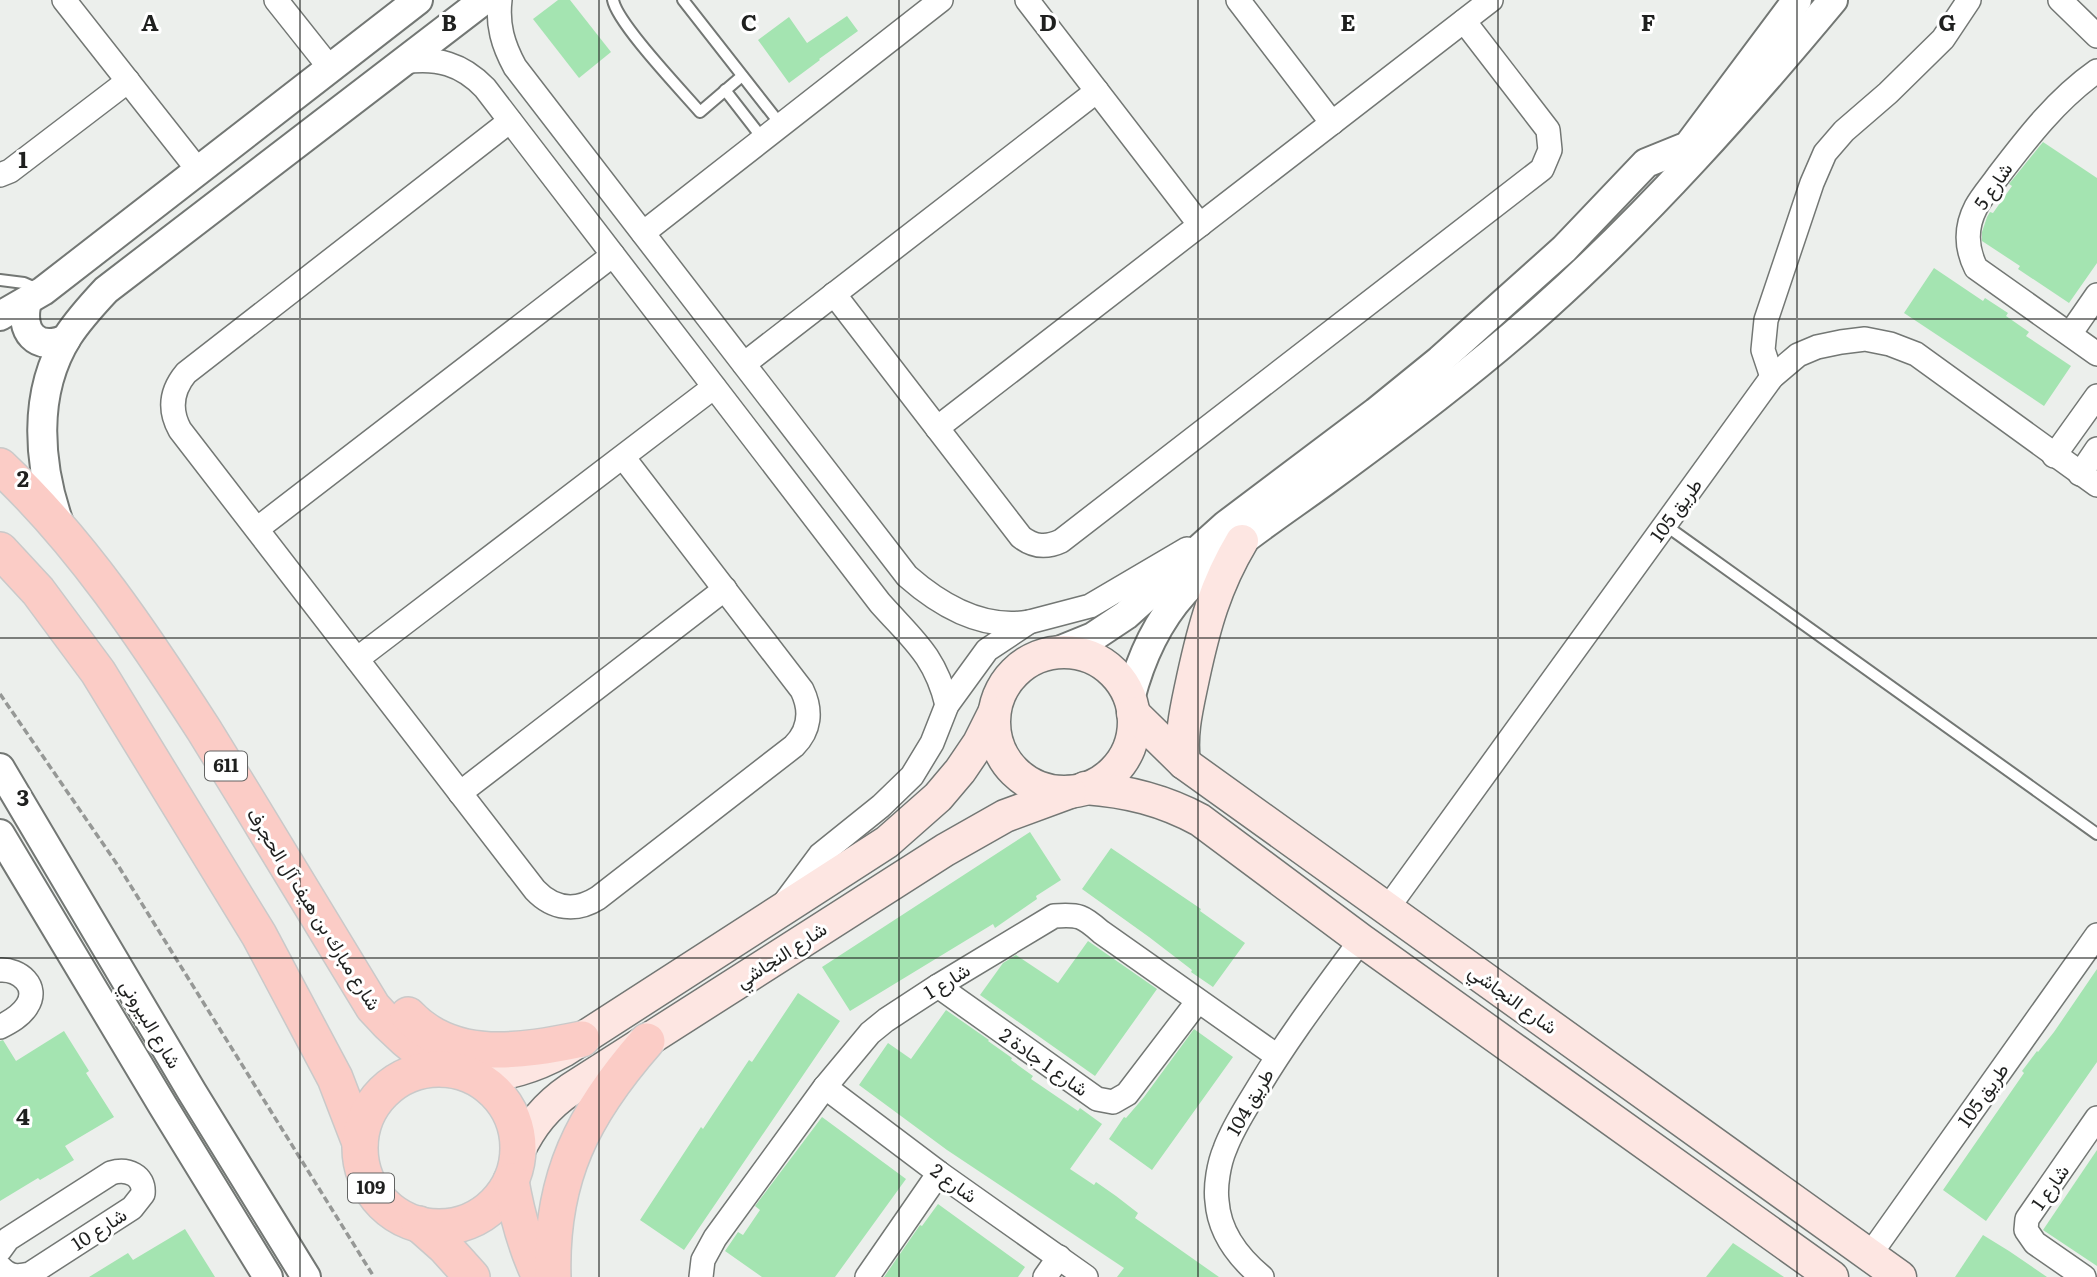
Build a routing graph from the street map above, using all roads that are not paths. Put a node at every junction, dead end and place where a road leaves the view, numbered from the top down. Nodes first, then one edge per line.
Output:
1 (64, 0) edge
2 (276, 0) edge
3 (418, 0) edge
4 (484, 0) edge
5 (500, 0) edge
6 (613, 0) edge
7 (683, 0) edge
8 (941, 0) edge
9 (1027, 0) edge
10 (1238, 0) edge
11 (1491, 0) edge
12 (1797, 0) edge
13 (1833, 0) edge
14 (1969, 0) edge
15 (2060, 0) edge
16 (1464, 21) junction
17 (2097, 36) edge
18 (404, 62) junction
19 (330, 68) junction
20 (2097, 71) edge
21 (742, 76) junction
22 (128, 80) junction
23 (725, 90) junction
24 (1097, 91) junction
25 (510, 121) junction
26 (1332, 122) junction
27 (772, 132) junction
28 (198, 170) junction
29 (0, 174) edge
30 (1200, 225) junction
31 (643, 233) junction
32 (613, 254) junction
33 (0, 280) edge
34 (834, 294) junction
35 (2097, 295) edge
36 (35, 296) junction
37 (0, 316) edge
38 (2070, 334) junction
39 (66, 338) junction
40 (2097, 354) edge
41 (744, 363) junction
42 (1772, 377) junction
43 (714, 387) junction
44 (2097, 396) edge
45 (937, 428) junction
46 (2097, 449) edge
47 (2054, 456) junction
48 (623, 457) junction
49 (0, 466) edge
50 (2088, 480) edge
51 (1665, 525) junction
52 (257, 529) junction
53 (62, 532) junction
54 (1234, 533) junction
55 (0, 550) edge
56 (724, 589) junction
57 (1029, 622) junction
58 (1056, 652) junction
59 (357, 659) junction
60 (947, 705) junction
61 (1132, 706) junction
62 (994, 713) junction
63 (1184, 763) junction
64 (0, 768) edge
65 (229, 770) junction
66 (1078, 790) junction
67 (460, 793) junction
68 (0, 834) edge
69 (2097, 834) edge
70 (1387, 909) junction
71 (776, 914) junction
72 (2097, 935) edge
73 (1362, 940) junction
74 (0, 970) edge
75 (938, 986) junction
76 (1198, 1001) junction
77 (0, 1027) edge
78 (1552, 1028) junction
79 (583, 1039) junction
80 (647, 1041) junction
81 (1277, 1056) junction
82 (1530, 1060) junction
83 (1598, 1061) junction
84 (458, 1073) junction
85 (825, 1087) junction
86 (192, 1092) junction
87 (1574, 1092) junction
88 (163, 1106) junction
89 (2097, 1118) edge
90 (217, 1133) junction
91 (360, 1143) junction
92 (187, 1146) junction
93 (515, 1167) junction
94 (939, 1173) junction
95 (419, 1224) junction
96 (0, 1250) edge
97 (1869, 1256) junction
98 (1059, 1257) junction
99 (0, 1268) edge
100 (268, 1277) edge
101 (306, 1277) edge
102 (472, 1277) edge
103 (540, 1277) edge
104 (553, 1277) edge
105 (701, 1277) edge
106 (867, 1277) edge
107 (1045, 1277) edge
108 (1086, 1277) edge
109 (1262, 1277) edge
110 (1832, 1277) edge
111 (1900, 1277) edge
112 (2084, 1277) edge

1 - 22 street
2 - 19 street
3 - 19 street
4 - 18 street
5 - 31 street
6 - 23 lane
7 - 21 lane
8 - 27 street
9 - 24 street
10 - 26 street
11 - 16 street
12 - 54 street
13 - 54 street
14 - 42 street
15 - 17 street
16 - 26 street
16 - 45 street
18 - 25 street
18 - 39 street
19 - 28 street
20 - 38 street, شارع 5
21 - 23 lane
21 - 27 lane
22 - 28 street
22 - 29 street
23 - 27 lane
24 - 30 street
24 - 34 street
25 - 32 street
25 - 52 street
26 - 30 street
27 - 31 street
28 - 36 street
30 - 45 street
31 - 41 street
32 - 43 street
32 - 52 street
33 - 36 lane
34 - 41 street
34 - 45 street
35 - 38 street
36 - 37 street
36 - 39 street
38 - 40 street, شارع 5
39 - 53 street
41 - 57 street
42 - 47 street, طريق 105
42 - 51 street, طريق 105
43 - 48 street
43 - 60 street
44 - 47 street
46 - 50 street, طريق 105
47 - 50 street, طريق 105
48 - 56 street
48 - 59 street
49 - 53 main road, شارع مبارك بن هيف آل الحجرف / 611
51 - 69 lane
51 - 70 street, طريق 105
52 - 59 street
53 - 65 main road, شارع مبارك بن هيف آل الحجرف / 611
54 - 57 street
54 - 58 street
54 - 61 street
54 - 63 main road
55 - 91 main road
56 - 67 street
56 - 67 street
57 - 60 street
58 - 61 main road
58 - 62 main road
59 - 67 street
60 - 71 street
61 - 63 main road, شارع النجاشي
61 - 66 main road
62 - 66 main road
62 - 71 main road, شارع النجاشي
63 - 70 main road, شارع النجاشي
64 - 86 street, شارع البيروني
65 - 79 main road
65 - 84 main road, شارع مبارك بن هيف آل الحجرف / 611
66 - 73 main road, شارع النجاشي
66 - 80 main road, شارع النجاشي
68 - 88 street, شارع البيروني
70 - 78 main road, شارع النجاشي
71 - 79 main road, شارع النجاشي
72 - 97 street, طريق 105
73 - 81 street, طريق 104
73 - 82 main road, شارع النجاشي
74 - 77 street
75 - 76 street, شارع 1
75 - 76 street, شارع 1 جادة 2
75 - 85 street, شارع 1
76 - 81 street, شارع 1
78 - 82 main road
78 - 83 main road, شارع النجاشي
79 - 84 main road, شارع النجاشي
80 - 93 main road, شارع النجاشي
80 - 104 main road
81 - 109 street, طريق 104
82 - 87 main road, شارع النجاشي
83 - 87 main road
83 - 97 main road, شارع النجاشي
84 - 91 main road, 109
84 - 93 main road
85 - 94 street, شارع 2
85 - 105 street, شارع 1
86 - 88 street
86 - 90 street, شارع البيروني
87 - 110 main road, شارع النجاشي
88 - 92 street, شارع البيروني
89 - 112 street, شارع 1
90 - 92 street
90 - 101 street, شارع البيروني
91 - 95 main road, 109
92 - 100 street, شارع البيروني
93 - 95 main road, 109
93 - 103 main road
94 - 98 street, شارع 2
94 - 106 street
95 - 102 main road
96 - 99 street, شارع 10
97 - 111 main road, شارع النجاشي
98 - 107 street
98 - 108 street, شارع 2

